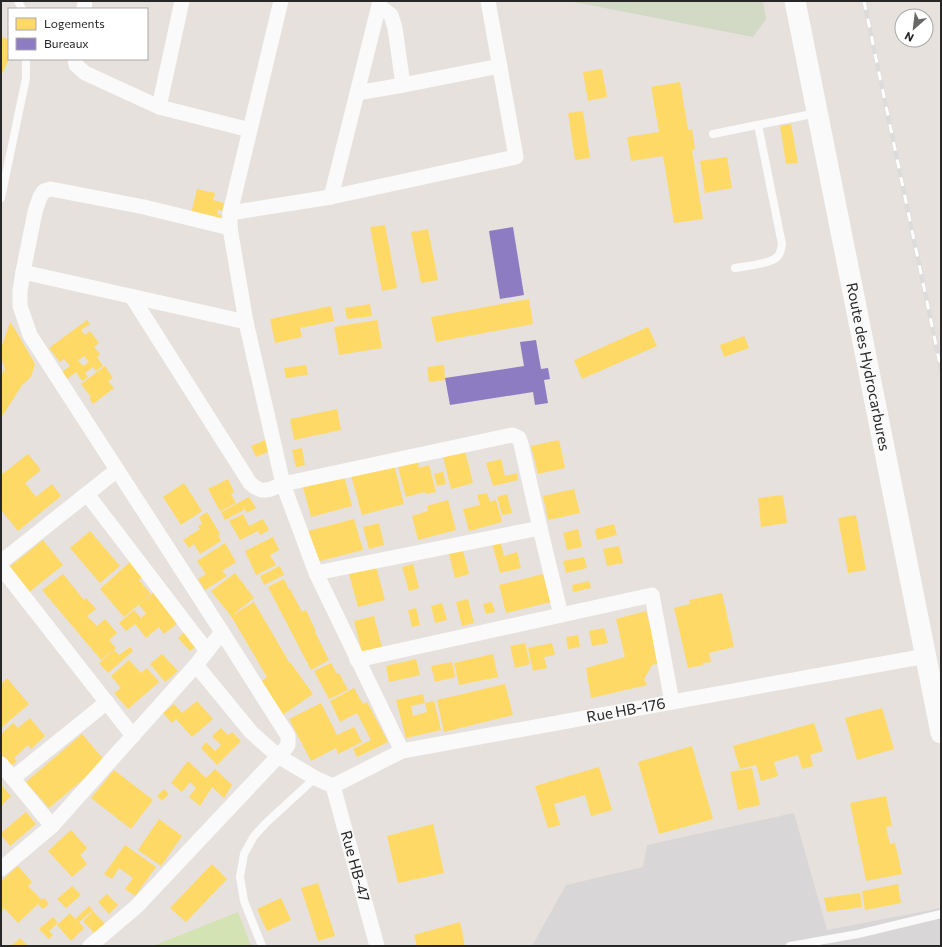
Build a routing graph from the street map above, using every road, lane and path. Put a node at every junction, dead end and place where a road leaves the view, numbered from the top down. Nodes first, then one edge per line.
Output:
1 (182, 1) edge
2 (281, 1) edge
3 (488, 1) edge
4 (795, 1) edge
5 (379, 5) edge
6 (26, 60) edge
7 (75, 60) edge
8 (500, 66) junction
9 (403, 85) junction
10 (357, 93) junction
11 (159, 107) junction
12 (817, 113) junction
13 (758, 125) junction
14 (250, 130) junction
15 (713, 134) dead end
16 (331, 197) junction
17 (1, 198) edge
18 (230, 220) junction
19 (735, 268) dead end
20 (23, 272) junction
21 (132, 297) junction
22 (246, 322) junction
23 (117, 470) junction
24 (283, 484) junction
25 (87, 494) junction
26 (540, 528) junction
27 (1, 562) edge
28 (1, 567) edge
29 (316, 573) junction
30 (561, 615) junction
31 (222, 632) junction
32 (207, 651) junction
33 (926, 656) junction
34 (357, 660) junction
35 (196, 665) junction
36 (107, 702) junction
37 (672, 702) junction
38 (941, 733) edge
39 (133, 736) junction
40 (402, 752) junction
41 (278, 756) junction
42 (1, 764) edge
43 (13, 778) junction
44 (315, 778) junction
45 (333, 786) junction
46 (52, 826) junction
47 (1, 869) edge
48 (941, 914) edge
49 (90, 946) edge
50 (262, 946) edge
51 (376, 946) edge
52 (790, 946) edge

1 - 11 street
2 - 14 street
3 - 8 street
4 - 12 street, Route des Hydrocarbures
5 - 9 street
5 - 10 street
6 - 17 lane
7 - 11 street
8 - 9 street
8 - 16 street
9 - 10 street
10 - 16 street
11 - 14 street
12 - 13 lane
12 - 33 street, Route des Hydrocarbures
13 - 15 lane
13 - 19 lane
14 - 18 street
16 - 18 street
18 - 20 street
18 - 22 street
20 - 21 street
20 - 23 street
21 - 22 street
21 - 24 street
22 - 24 street
23 - 25 street
23 - 31 street
24 - 26 street
24 - 29 street
25 - 27 street
25 - 32 street
26 - 29 street
26 - 30 street
28 - 36 street
29 - 34 street
30 - 34 street
30 - 37 street
31 - 32 street
31 - 41 street
32 - 35 street
33 - 37 street, Rue HB-176
33 - 38 street, Route des Hydrocarbures
34 - 40 street
35 - 39 street
35 - 41 street
36 - 39 street
36 - 43 street
37 - 40 street, Rue HB-176
39 - 46 street
40 - 45 street, Rue HB-176
41 - 44 street
41 - 49 street
42 - 43 street
43 - 46 street
44 - 45 street
44 - 50 lane
45 - 51 street, Rue HB-47
46 - 47 street
48 - 52 lane

